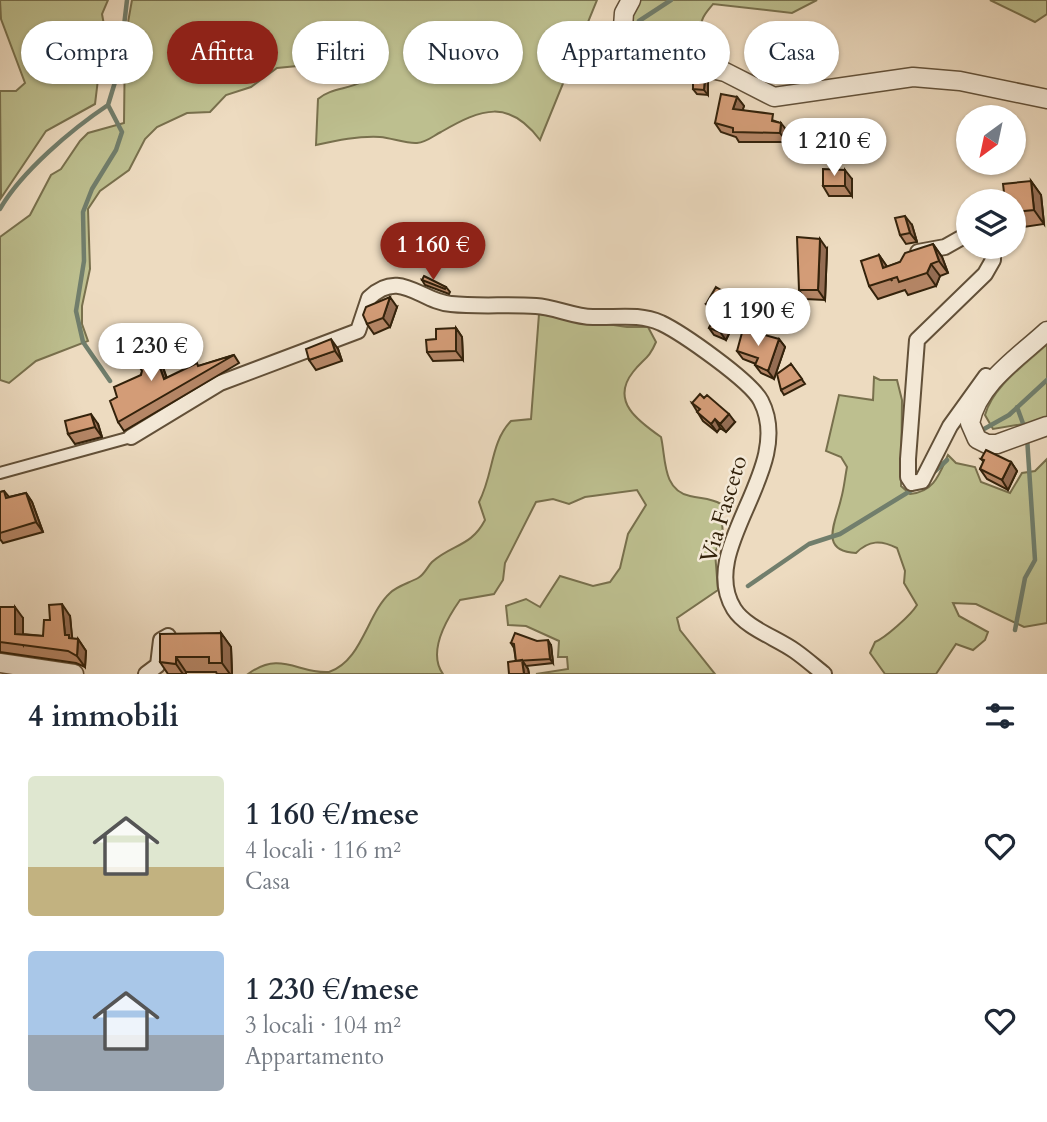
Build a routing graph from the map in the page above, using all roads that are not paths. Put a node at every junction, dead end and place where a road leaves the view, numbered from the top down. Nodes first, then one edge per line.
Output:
1 (631, 0) edge
2 (1047, 99) edge
3 (956, 241) edge
4 (906, 254) edge
5 (993, 259) edge
6 (1047, 331) edge
7 (1020, 354) junction
8 (1047, 426) edge
9 (131, 437) joint
10 (0, 473) edge
11 (180, 636) edge
12 (0, 663) edge
13 (74, 674) edge
14 (146, 674) edge
15 (824, 674) edge

1 - 2 street
3 - 4 street
5 - 7 street
6 - 7 street
7 - 8 street
9 - 10 street
9 - 15 street, Via Fasceto
11 - 14 street
12 - 13 street

